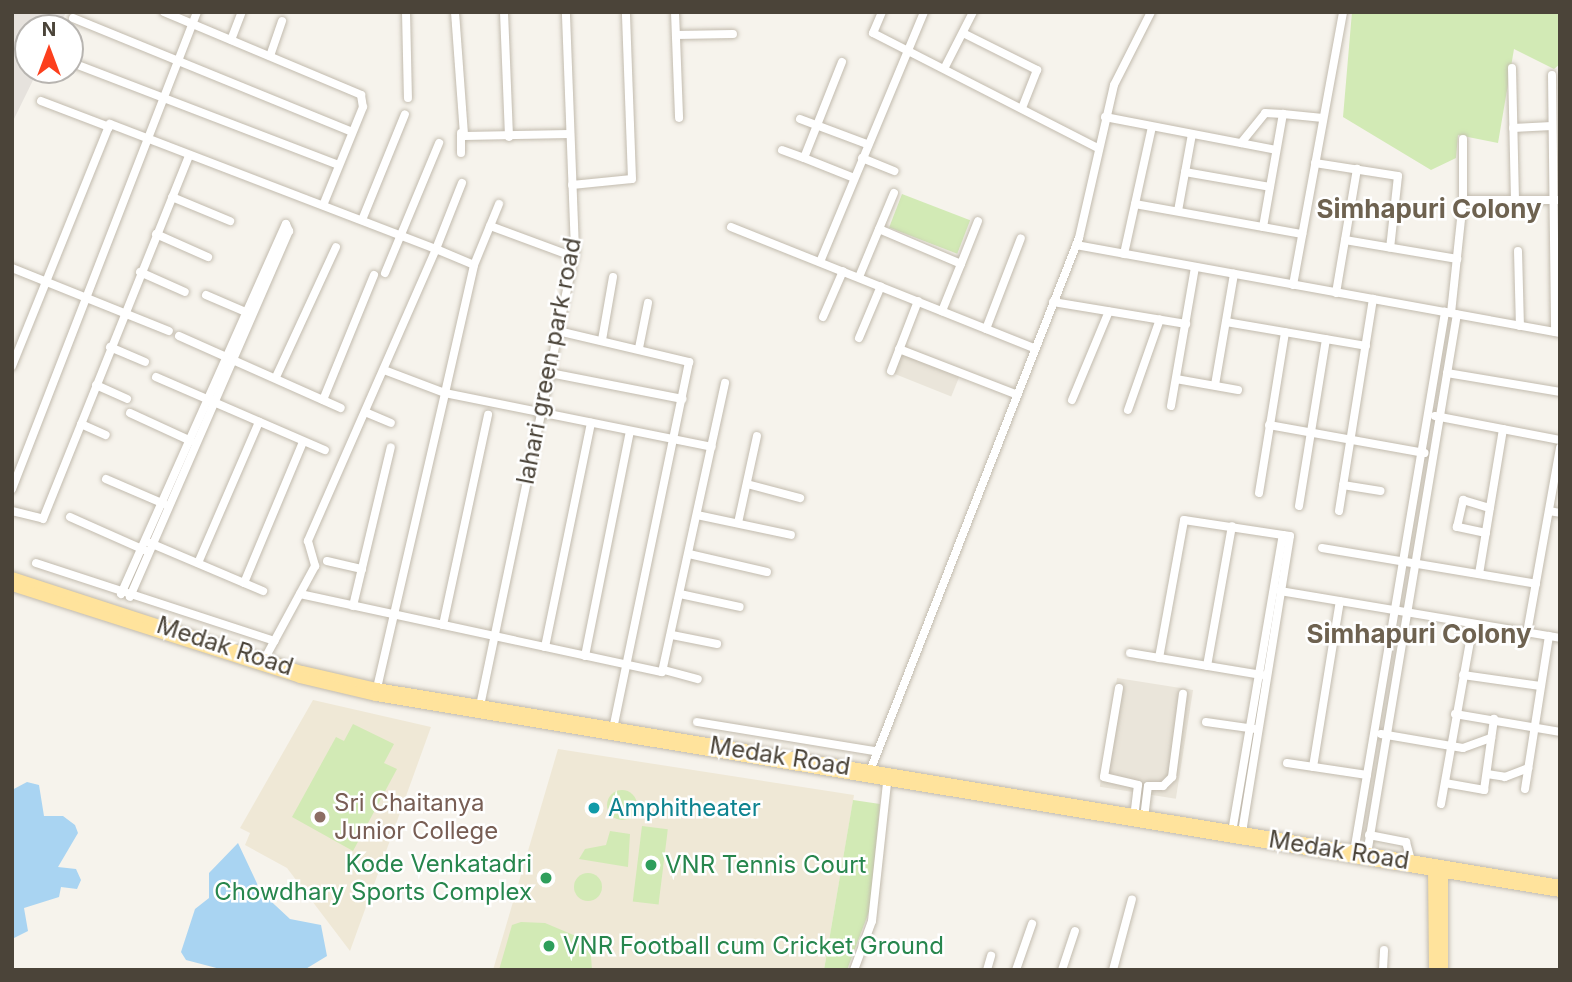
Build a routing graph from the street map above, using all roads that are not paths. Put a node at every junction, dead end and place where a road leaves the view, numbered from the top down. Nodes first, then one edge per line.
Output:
1 (164, 12) edge
2 (197, 12) edge
3 (242, 12) edge
4 (405, 12) edge
5 (454, 12) edge
6 (504, 12) edge
7 (566, 12) edge
8 (626, 12) edge
9 (675, 12) edge
10 (882, 12) edge
11 (924, 12) edge
12 (973, 12) edge
13 (1151, 12) edge
14 (1343, 12) edge
15 (282, 21) dead end
16 (84, 23) edge
17 (192, 24) junction
18 (963, 33) junction
19 (733, 34) dead end
20 (676, 35) junction
21 (231, 40) junction
22 (906, 49) junction
23 (270, 56) junction
24 (178, 61) junction
25 (842, 62) dead end
26 (84, 67) edge
27 (945, 67) junction
28 (1512, 68) dead end
29 (1552, 75) dead end
30 (1556, 97) edge
31 (163, 98) junction
32 (408, 98) dead end
33 (40, 101) dead end
34 (1023, 108) junction
35 (405, 114) dead end
36 (1283, 114) junction
37 (1105, 117) junction
38 (679, 118) dead end
39 (1324, 118) junction
40 (800, 119) dead end
41 (817, 125) junction
42 (1552, 126) junction
43 (109, 127) junction
44 (1152, 127) junction
45 (1513, 128) junction
46 (352, 132) junction
47 (461, 133) junction
48 (569, 134) junction
49 (1192, 134) junction
50 (509, 136) junction
51 (147, 137) junction
52 (1463, 139) dead end
53 (439, 143) dead end
54 (1241, 143) junction
55 (867, 145) junction
56 (1098, 148) junction
57 (782, 150) dead end
58 (1276, 150) junction
59 (461, 153) dead end
60 (190, 156) junction
61 (804, 158) junction
62 (862, 158) junction
63 (1315, 163) junction
64 (338, 165) junction
65 (1357, 169) junction
66 (895, 171) dead end
67 (1185, 172) junction
68 (854, 178) junction
69 (462, 183) dead end
70 (572, 185) junction
71 (1270, 187) junction
72 (894, 193) dead end
73 (172, 197) junction
74 (1463, 200) junction
75 (1557, 200) edge
76 (1514, 201) junction
77 (324, 203) junction
78 (499, 204) dead end
79 (1135, 204) junction
80 (1178, 211) junction
81 (362, 220) junction
82 (230, 221) dead end
83 (978, 221) dead end
84 (491, 226) junction
85 (731, 227) dead end
86 (1263, 227) junction
87 (879, 229) junction
88 (156, 234) junction
89 (1303, 234) junction
90 (401, 235) junction
91 (1021, 238) dead end
92 (1345, 240) junction
93 (1076, 245) junction
94 (336, 247) dead end
95 (1390, 248) junction
96 (436, 249) junction
97 (1518, 251) dead end
98 (1124, 254) junction
99 (208, 257) dead end
100 (574, 257) junction
101 (1457, 258) junction
102 (820, 262) junction
103 (961, 264) junction
104 (474, 265) junction
105 (1195, 267) junction
106 (12, 268) edge
107 (843, 271) junction
108 (140, 272) junction
109 (385, 273) dead end
110 (1234, 274) junction
111 (374, 275) dead end
112 (613, 277) dead end
113 (859, 277) junction
114 (45, 281) junction
115 (1293, 285) junction
116 (881, 286) junction
117 (185, 292) dead end
118 (1336, 293) junction
119 (206, 295) dead end
120 (85, 297) junction
121 (1373, 299) junction
122 (918, 301) junction
123 (1053, 302) junction
124 (648, 303) dead end
125 (942, 311) junction
126 (1109, 311) junction
127 (123, 312) junction
128 (243, 312) junction
129 (1451, 313) junction
130 (254, 314) junction
131 (823, 317) dead end
132 (1160, 319) junction
133 (1226, 322) junction
134 (1186, 324) junction
135 (1520, 326) junction
136 (986, 329) junction
137 (169, 331) dead end
138 (558, 331) junction
139 (1285, 332) junction
140 (1558, 332) edge
141 (179, 336) dead end
142 (859, 338) dead end
143 (602, 340) junction
144 (1326, 340) junction
145 (1366, 346) junction
146 (110, 347) junction
147 (639, 348) junction
148 (1034, 348) junction
149 (899, 349) junction
150 (230, 359) junction
151 (145, 362) dead end
152 (12, 366) edge
153 (384, 370) junction
154 (891, 371) dead end
155 (550, 373) junction
156 (1447, 373) junction
157 (156, 377) dead end
158 (276, 377) junction
159 (1176, 379) junction
160 (725, 383) dead end
161 (96, 385) junction
162 (1215, 385) junction
163 (1238, 390) dead end
164 (1560, 392) edge
165 (444, 393) junction
166 (1015, 394) junction
167 (127, 399) dead end
168 (682, 399) junction
169 (323, 400) junction
170 (1072, 400) dead end
171 (211, 402) junction
172 (1171, 406) dead end
173 (341, 408) dead end
174 (1128, 410) dead end
175 (365, 412) junction
176 (130, 413) dead end
177 (541, 413) junction
178 (488, 415) dead end
179 (1428, 415) junction
180 (1439, 417) junction
181 (259, 422) junction
182 (391, 423) dead end
183 (591, 423) junction
184 (81, 424) junction
185 (1269, 425) junction
186 (1503, 429) junction
187 (630, 431) junction
188 (1310, 432) junction
189 (106, 435) dead end
190 (757, 436) dead end
191 (674, 440) junction
192 (1350, 440) junction
193 (1560, 440) edge
194 (192, 442) junction
195 (303, 442) junction
196 (391, 447) dead end
197 (712, 447) junction
198 (1560, 448) edge
199 (325, 450) dead end
200 (1422, 453) junction
201 (1433, 455) junction
202 (106, 479) dead end
203 (747, 484) junction
204 (1343, 485) junction
205 (12, 489) edge
206 (1381, 491) dead end
207 (1259, 493) dead end
208 (800, 498) dead end
209 (165, 504) junction
210 (1299, 506) dead end
211 (1490, 508) junction
212 (12, 511) edge
213 (1339, 511) dead end
214 (1549, 511) junction
215 (1560, 513) edge
216 (697, 514) junction
217 (70, 517) dead end
218 (43, 519) junction
219 (52, 522) dead end
220 (738, 523) junction
221 (1232, 526) junction
222 (1486, 533) junction
223 (791, 535) dead end
224 (149, 542) junction
225 (1322, 548) dead end
226 (145, 551) junction
227 (689, 554) junction
228 (327, 561) dead end
229 (1403, 562) junction
230 (36, 563) dead end
231 (198, 563) junction
232 (1415, 564) junction
233 (362, 569) junction
234 (767, 572) dead end
235 (1479, 574) junction
236 (12, 578) edge
237 (244, 583) junction
238 (1535, 584) junction
239 (12, 586) edge
240 (1278, 590) junction
241 (263, 591) dead end
242 (300, 594) junction
243 (680, 594) junction
244 (125, 596) junction
245 (1340, 601) junction
246 (353, 606) junction
247 (740, 607) dead end
248 (1395, 610) junction
249 (120, 611) junction
250 (1406, 612) junction
251 (394, 614) junction
252 (1473, 624) junction
253 (443, 625) junction
254 (1527, 633) junction
255 (672, 635) junction
256 (494, 636) junction
257 (1549, 636) junction
258 (1560, 638) edge
259 (275, 641) junction
260 (717, 644) dead end
261 (545, 647) junction
262 (1130, 653) dead end
263 (585, 656) junction
264 (1159, 658) junction
265 (265, 659) junction
266 (626, 665) junction
267 (1207, 666) junction
268 (664, 670) junction
269 (1264, 675) junction
270 (1463, 675) junction
271 (698, 679) dead end
272 (1540, 686) junction
273 (377, 688) junction
274 (1119, 688) dead end
275 (1183, 694) dead end
276 (480, 706) junction
277 (1455, 714) junction
278 (1494, 719) junction
279 (697, 722) dead end
280 (1206, 722) dead end
281 (1533, 725) junction
282 (1250, 728) junction
283 (613, 729) junction
284 (1260, 730) junction
285 (1560, 732) edge
286 (1374, 733) junction
287 (1386, 735) junction
288 (1491, 738) junction
289 (1450, 747) junction
290 (875, 751) junction
291 (1287, 763) dead end
292 (1312, 767) junction
293 (1528, 768) junction
294 (870, 771) junction
295 (1486, 774) junction
296 (1367, 775) junction
297 (1445, 783) junction
298 (887, 784) junction
299 (1138, 785) junction
300 (1149, 786) junction
301 (1525, 789) dead end
302 (1018, 801) junction
303 (1441, 804) dead end
304 (1361, 812) junction
305 (1373, 814) junction
306 (1139, 817) junction
307 (1237, 833) junction
308 (1370, 835) junction
309 (1354, 852) junction
310 (1367, 854) junction
311 (1411, 862) junction
312 (1438, 870) junction
313 (1560, 885) edge
314 (1560, 892) edge
315 (1132, 900) dead end
316 (1032, 924) dead end
317 (1075, 931) dead end
318 (1384, 950) dead end
319 (991, 956) dead end
320 (853, 970) edge
321 (987, 970) edge
322 (1017, 970) edge
323 (1062, 970) edge
324 (1113, 970) edge
325 (1383, 970) edge
326 (1434, 970) edge
327 (1443, 970) edge

1 - 17 street
2 - 17 street
3 - 21 street
4 - 32 street
5 - 47 street
6 - 50 street
7 - 48 street, lahari green park road
8 - 70 street
9 - 20 street
10 - 22 street
11 - 22 street
12 - 18 street
13 - 37 street
14 - 39 street
15 - 23 street
16 - 24 street
17 - 21 street
17 - 24 street
18 - 27 street
18 - 34 street
19 - 20 street
20 - 38 street
21 - 23 street
22 - 27 street
22 - 55 street
23 - 46 street
24 - 31 street
24 - 46 street
25 - 41 street
26 - 31 street
27 - 34 street
28 - 45 street
29 - 30 street
30 - 42 street
31 - 51 street
31 - 64 street
33 - 43 street
34 - 56 street
35 - 81 street
36 - 39 street
36 - 54 street
36 - 58 street
37 - 44 street
37 - 56 street
39 - 63 street
40 - 41 street
41 - 55 street
41 - 61 street
42 - 45 street
42 - 75 street
43 - 51 street
43 - 114 street
44 - 49 street
44 - 79 street
45 - 76 street
46 - 64 street
47 - 50 street
47 - 59 street
48 - 50 street
48 - 70 street, lahari green park road
49 - 54 street
49 - 67 street
51 - 60 street
51 - 120 street
52 - 74 street
53 - 90 street
54 - 58 street
55 - 62 street
56 - 93 street
57 - 61 street
58 - 71 street
60 - 73 street
60 - 77 street
61 - 68 street
62 - 66 street
62 - 68 street
63 - 65 street
63 - 89 street
64 - 77 street
65 - 92 street
65 - 95 street
67 - 71 street
67 - 80 street
68 - 102 street
69 - 96 street
70 - 100 street, lahari green park road
71 - 86 street
72 - 87 street
73 - 82 street
73 - 88 street
74 - 76 street
74 - 101 street
75 - 76 street
75 - 140 street
77 - 81 street
78 - 84 street
79 - 80 street
79 - 98 street
80 - 86 street
81 - 90 street
83 - 103 street
84 - 100 street
84 - 104 street
85 - 102 street
86 - 89 street
87 - 103 street
87 - 113 street
88 - 99 street
88 - 108 street
89 - 115 street
90 - 96 street
90 - 109 street
91 - 136 street
92 - 95 street
92 - 118 street
93 - 98 street
93 - 123 street
94 - 158 street
95 - 101 street
96 - 104 street
96 - 153 street
97 - 135 street
98 - 105 street
100 - 138 street, lahari green park road
101 - 129 street
102 - 107 street
103 - 125 street
104 - 165 street
105 - 110 street
105 - 134 street
106 - 114 street
107 - 113 street
107 - 131 street
108 - 117 street
108 - 127 street
110 - 115 street
110 - 133 street
111 - 169 street
112 - 143 street
113 - 116 street
114 - 120 street
114 - 152 street
115 - 118 street
116 - 122 street
116 - 142 street
118 - 121 street
119 - 128 street
120 - 127 street
120 - 205 street
121 - 129 street
121 - 145 street
122 - 125 street
122 - 149 street
123 - 126 street
123 - 148 street
124 - 147 street
125 - 136 street
126 - 132 street
126 - 170 street
127 - 137 street
127 - 146 street
128 - 130 street
128 - 130 street
128 - 150 street
129 - 135 street
129 - 156 street
129 - 179 street
130 - 150 street
132 - 134 street
132 - 174 street
133 - 139 street
133 - 162 street
134 - 159 street
135 - 140 street
136 - 148 street
138 - 143 street
138 - 155 street, lahari green park road
139 - 144 street
139 - 185 street
141 - 150 street
143 - 147 street
144 - 145 street
144 - 188 street
145 - 192 street
146 - 151 street
146 - 161 street
147 - 168 street
148 - 166 street
149 - 154 street
149 - 166 street
150 - 158 street
150 - 171 street
153 - 165 street
153 - 175 street
155 - 168 street
155 - 177 street, lahari green park road
156 - 164 street
156 - 180 street
157 - 171 street
158 - 169 street
159 - 162 street
159 - 172 street
160 - 197 street
161 - 167 street
161 - 184 street
162 - 163 street
165 - 177 street
165 - 251 street
166 - 290 street
168 - 191 street
169 - 173 street
171 - 181 street
171 - 194 street
175 - 182 street
175 - 242 street
176 - 194 street
177 - 183 street
177 - 256 street, lahari green park road
178 - 253 street
179 - 180 street
179 - 200 street
180 - 186 street
180 - 201 street
181 - 195 street
181 - 231 street
183 - 187 street
183 - 261 street
184 - 189 street
184 - 218 street
185 - 188 street
185 - 207 street
186 - 193 street
186 - 211 street
187 - 191 street
187 - 263 street
188 - 192 street
188 - 210 street
190 - 203 street
191 - 197 street
191 - 266 street
192 - 200 street
192 - 204 street
194 - 209 street
195 - 199 street
195 - 237 street
196 - 233 street
197 - 216 street
198 - 214 street
200 - 201 street
200 - 229 street
201 - 232 street
202 - 209 street
203 - 208 street
203 - 220 street
204 - 206 street
204 - 213 street
209 - 224 street
211 - 222 street
211 - 222 street
212 - 218 street
214 - 215 street
214 - 238 street
216 - 220 street
216 - 227 street
217 - 226 street
218 - 219 street
220 - 223 street
221 - 240 street
221 - 264 street
221 - 267 street
222 - 235 street
224 - 226 street
224 - 231 street
225 - 229 street
226 - 244 street
227 - 234 street
227 - 243 street
228 - 233 street
229 - 232 street
229 - 248 street
230 - 244 street
231 - 237 street
232 - 235 street
232 - 250 street
233 - 246 street
235 - 238 street
236 - 249 main road, Medak Road
237 - 241 street
238 - 254 street
239 - 298 main road, Medak Road
240 - 245 street
240 - 269 street
242 - 246 street
242 - 259 street
243 - 247 street
243 - 255 street
244 - 249 street
244 - 259 street
245 - 248 street
245 - 292 street
246 - 251 street
248 - 250 street
248 - 286 street
249 - 265 main road, Medak Road
250 - 252 street
250 - 287 street
251 - 253 street
251 - 273 street
252 - 254 street
252 - 270 street
253 - 256 street
254 - 257 street
255 - 260 street
255 - 268 street
256 - 261 street
256 - 276 street, lahari green park road
257 - 258 street
257 - 272 street
259 - 265 street
261 - 263 street
262 - 264 street
263 - 266 street
264 - 267 street
265 - 273 main road, Medak Road
266 - 268 street
266 - 283 street
267 - 269 street
268 - 271 street
269 - 282 street
269 - 284 street
270 - 272 street
270 - 277 street
272 - 281 street
273 - 276 main road, Medak Road
274 - 299 street
275 - 300 street
276 - 283 main road, Medak Road
277 - 278 street
277 - 289 street
278 - 281 street
278 - 288 street
279 - 290 street
280 - 282 street
281 - 285 street
281 - 293 street
282 - 284 street
282 - 307 street
283 - 294 main road, Medak Road
284 - 307 street
286 - 287 street
286 - 296 street
287 - 289 street
287 - 305 street
288 - 289 street
288 - 295 street
289 - 297 street
290 - 294 street
291 - 292 street
292 - 296 street
293 - 295 street
293 - 301 street
294 - 302 main road, Medak Road
295 - 297 street
296 - 304 street
297 - 303 street
298 - 302 main road, Medak Road
298 - 320 street
299 - 300 street
299 - 306 street
300 - 306 street
302 - 306 main road, Medak Road
302 - 312 main road, Medak Road
304 - 305 street
304 - 309 street
305 - 308 street
306 - 307 main road, Medak Road
307 - 309 main road, Medak Road
308 - 310 street
308 - 311 street
309 - 310 main road, Medak Road
310 - 311 main road, Medak Road
311 - 312 main road, Medak Road
312 - 313 main road, Medak Road
312 - 314 main road, Medak Road
312 - 326 main road
312 - 327 main road
315 - 324 street
316 - 322 street
317 - 323 street
318 - 325 street
319 - 321 street

